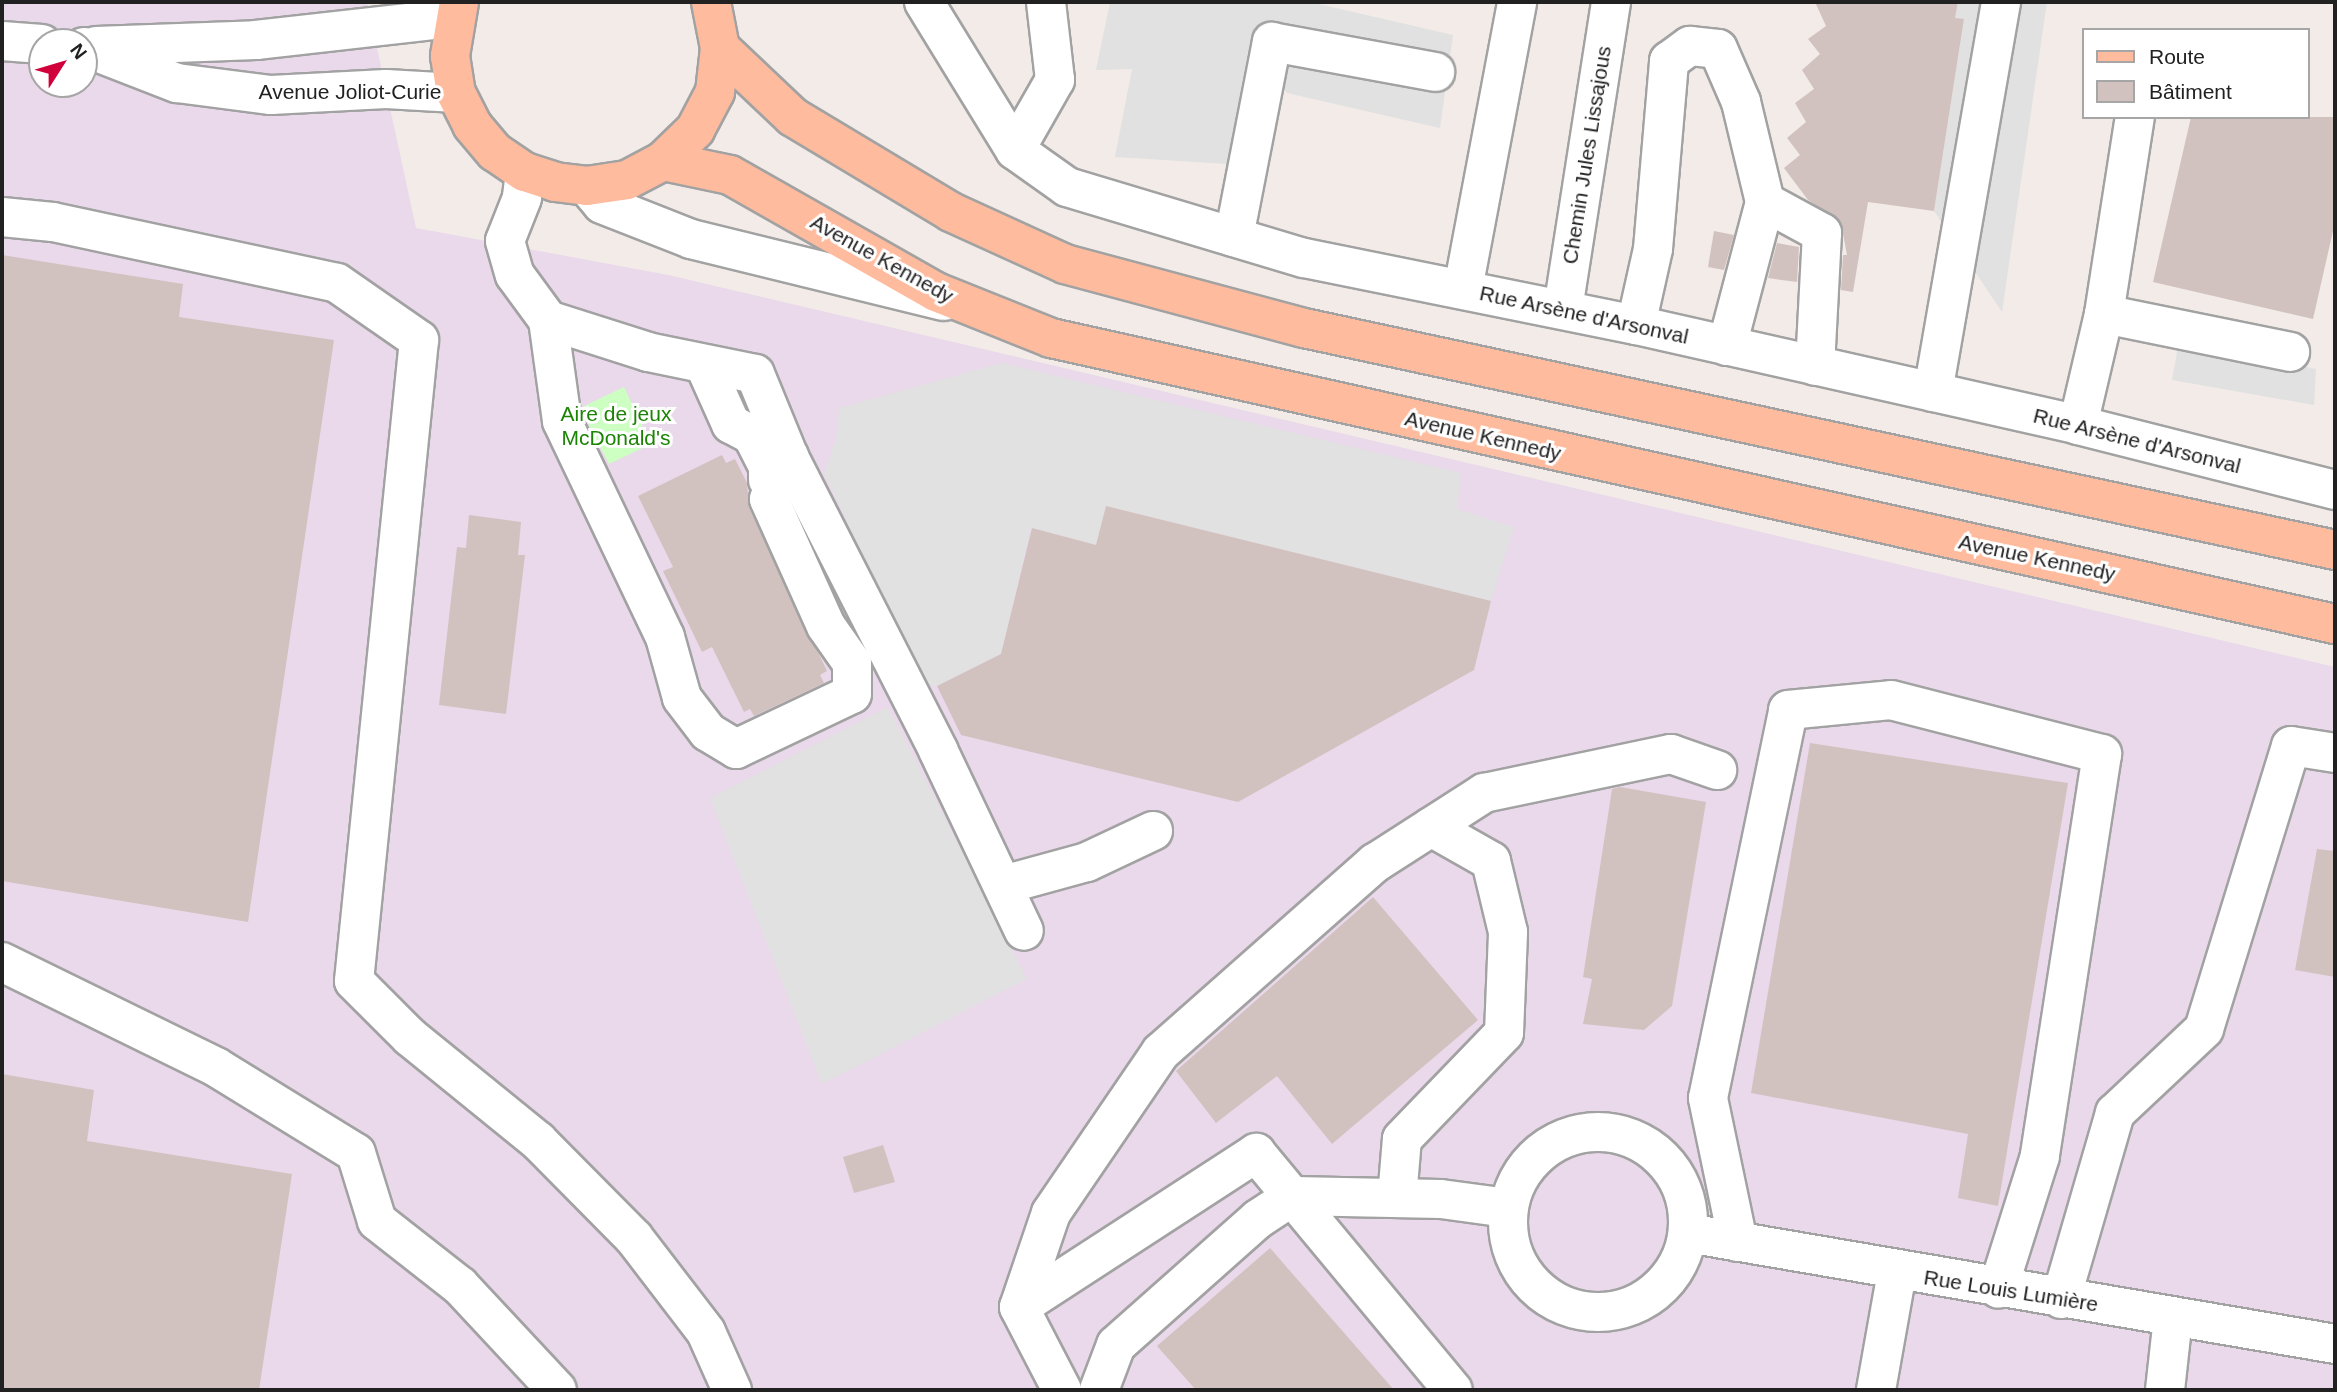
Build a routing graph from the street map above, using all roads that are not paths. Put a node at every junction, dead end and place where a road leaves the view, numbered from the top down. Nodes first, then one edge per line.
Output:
1 (924, 2) edge
2 (1046, 2) edge
3 (1517, 2) edge
4 (1611, 2) edge
5 (2001, 2) edge
6 (712, 3) edge
7 (456, 10) edge
8 (2, 41) edge
9 (28, 43) edge
10 (98, 46) edge
11 (720, 48) junction
12 (98, 52) edge
13 (1435, 72) dead end
14 (456, 93) junction
15 (2136, 119) edge
16 (1015, 149) junction
17 (663, 161) junction
18 (525, 172) junction
19 (587, 186) junction
20 (1765, 202) junction
21 (2, 216) edge
22 (1234, 237) junction
23 (1463, 289) junction
24 (980, 309) junction
25 (1563, 309) junction
26 (2104, 314) junction
27 (548, 320) junction
28 (1636, 325) junction
29 (1727, 346) junction
30 (2290, 352) dead end
31 (704, 364) junction
32 (1815, 366) junction
33 (1933, 392) junction
34 (2078, 425) junction
35 (789, 457) junction
36 (2335, 490) edge
37 (769, 499) junction
38 (2335, 550) edge
39 (2335, 624) edge
40 (2335, 752) edge
41 (1717, 770) dead end
42 (1432, 827) junction
43 (1153, 831) dead end
44 (1003, 885) junction
45 (1024, 931) dead end
46 (2, 962) edge
47 (1293, 1196) junction
48 (1397, 1198) junction
49 (1508, 1208) junction
50 (1688, 1234) junction
51 (1738, 1242) junction
52 (1897, 1272) junction
53 (1998, 1289) junction
54 (2060, 1299) junction
55 (1019, 1307) junction
56 (2173, 1317) junction
57 (2335, 1344) edge
58 (557, 1390) edge
59 (732, 1390) edge
60 (1062, 1390) edge
61 (1099, 1390) edge
62 (1453, 1390) edge
63 (1876, 1390) edge
64 (2165, 1390) edge

1 - 16 street, Rue Arsène d'Arsonval
2 - 16 street
3 - 23 street
4 - 25 street, Chemin Jules Lissajous
5 - 33 street
6 - 11 main road
7 - 10 street, Avenue Joliot-Curie
7 - 14 main road
8 - 9 street
11 - 17 main road
11 - 38 main road
12 - 14 street, Avenue Joliot-Curie
13 - 22 street
14 - 18 main road
15 - 26 street
16 - 22 street, Rue Arsène d'Arsonval
17 - 19 main road
17 - 24 main road, Avenue Kennedy
18 - 19 main road
18 - 27 street
19 - 24 street
20 - 28 street
20 - 29 street
20 - 32 street
21 - 59 street
22 - 23 street, Rue Arsène d'Arsonval
23 - 25 street, Rue Arsène d'Arsonval
24 - 39 main road, Avenue Kennedy
25 - 28 street, Rue Arsène d'Arsonval
26 - 30 street
26 - 34 street
27 - 31 street
27 - 37 street
28 - 29 street, Rue Arsène d'Arsonval
29 - 32 street, Rue Arsène d'Arsonval
31 - 35 street
31 - 37 street
32 - 33 street, Rue Arsène d'Arsonval
33 - 34 street, Rue Arsène d'Arsonval
34 - 36 street, Rue Arsène d'Arsonval
35 - 37 street
35 - 44 street
40 - 54 street
41 - 42 street
42 - 48 street
42 - 55 street
43 - 44 street
44 - 45 street
46 - 58 street
47 - 48 street
47 - 55 street
47 - 61 street
47 - 62 street
48 - 49 street
49 - 50 street
49 - 50 street
50 - 51 street, Rue Louis Lumière
51 - 52 street, Rue Louis Lumière
51 - 53 street
52 - 53 street, Rue Louis Lumière
52 - 63 street
53 - 54 street, Rue Louis Lumière
54 - 56 street, Rue Louis Lumière
55 - 60 street
56 - 57 street, Rue Louis Lumière
56 - 64 street

